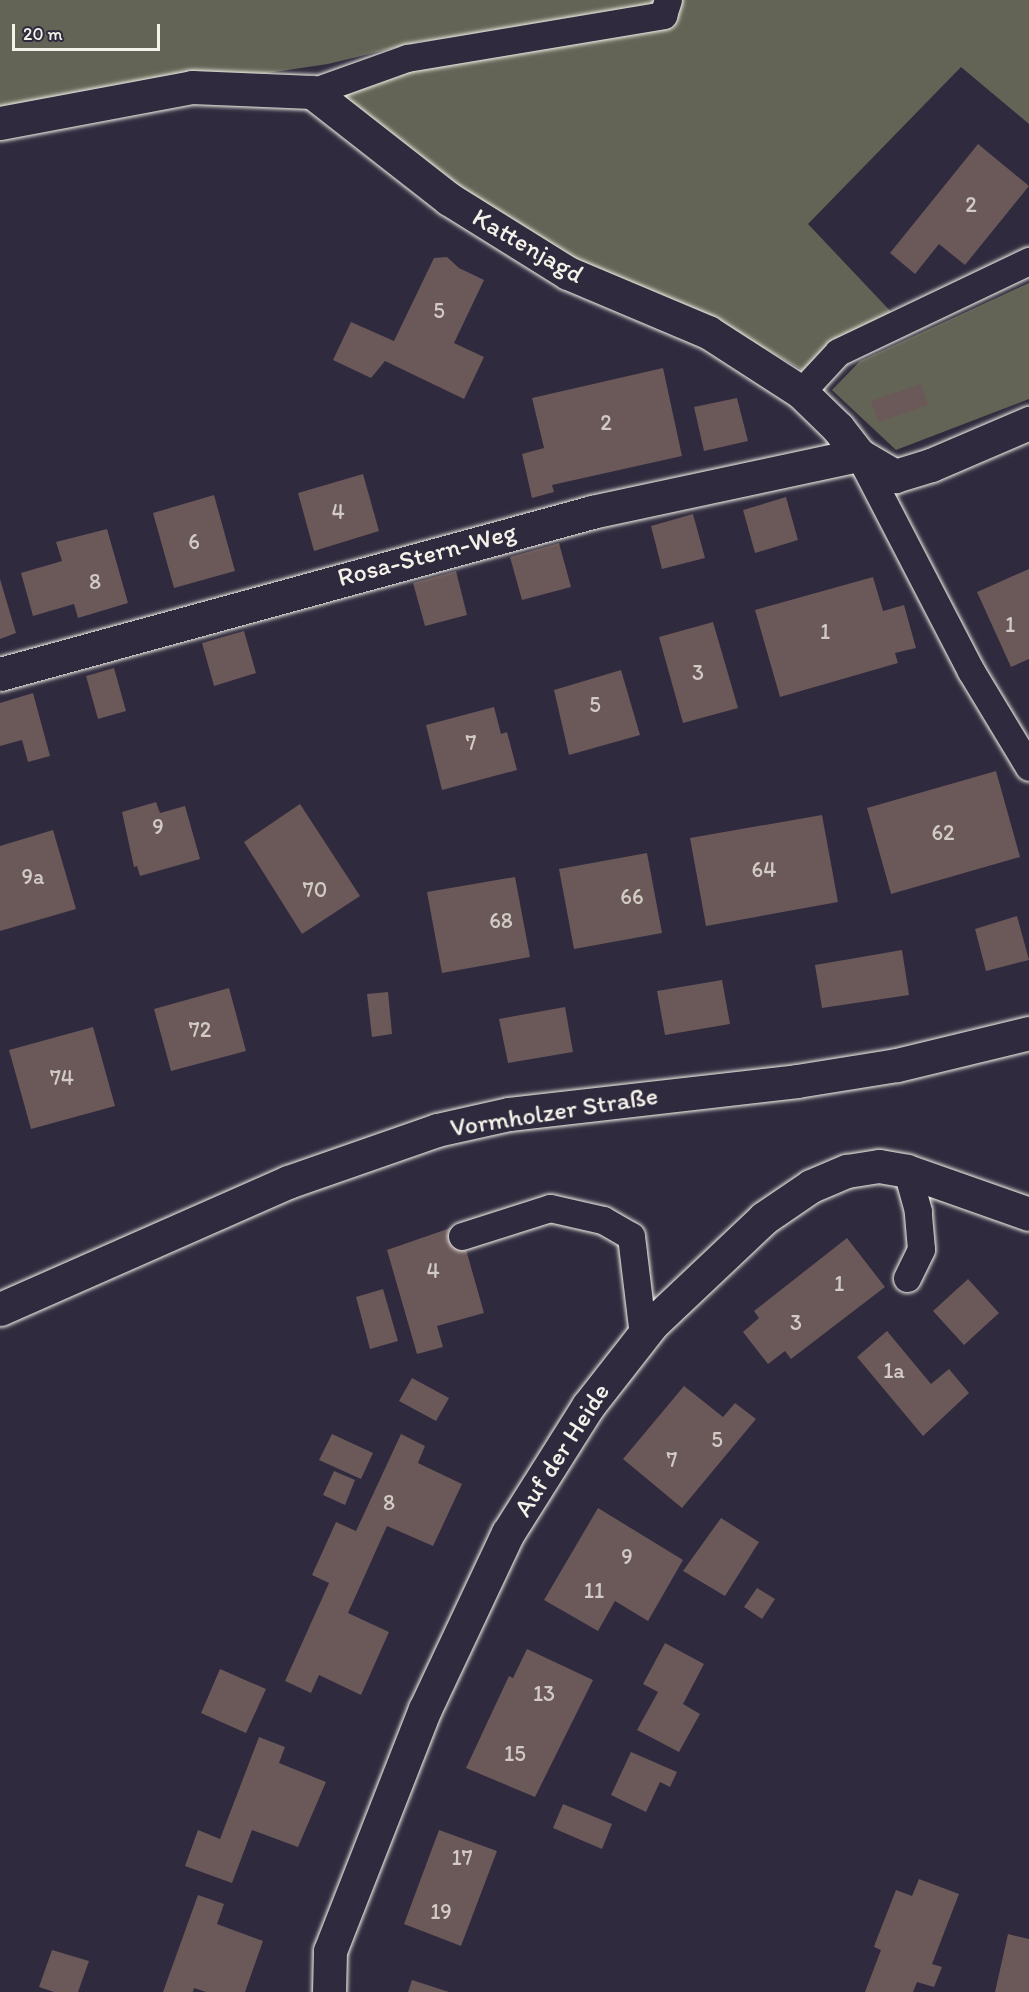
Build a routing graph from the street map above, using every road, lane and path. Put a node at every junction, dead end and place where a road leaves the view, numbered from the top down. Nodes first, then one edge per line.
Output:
1 (668, 0) edge
2 (312, 92) junction
3 (0, 123) edge
4 (1029, 261) edge
5 (801, 393) junction
6 (1029, 423) edge
7 (859, 455) junction
8 (0, 674) edge
9 (1029, 766) edge
10 (1029, 1033) edge
11 (908, 1171) junction
12 (1029, 1214) edge
13 (462, 1236) dead end
14 (907, 1278) dead end
15 (0, 1309) edge
16 (643, 1335) junction
17 (328, 1992) edge

1 - 2 lane
2 - 3 street
2 - 5 street, Kattenjagd
4 - 5 lane
5 - 7 street, Kattenjagd
6 - 7 street, Kattenjagd
7 - 8 street, Rosa-Stern-Weg
7 - 9 lane
10 - 15 street, Vormholzer Straße
11 - 12 street, Auf der Heide
11 - 14 lane
11 - 16 street, Auf der Heide
13 - 16 lane
16 - 17 street, Auf der Heide

